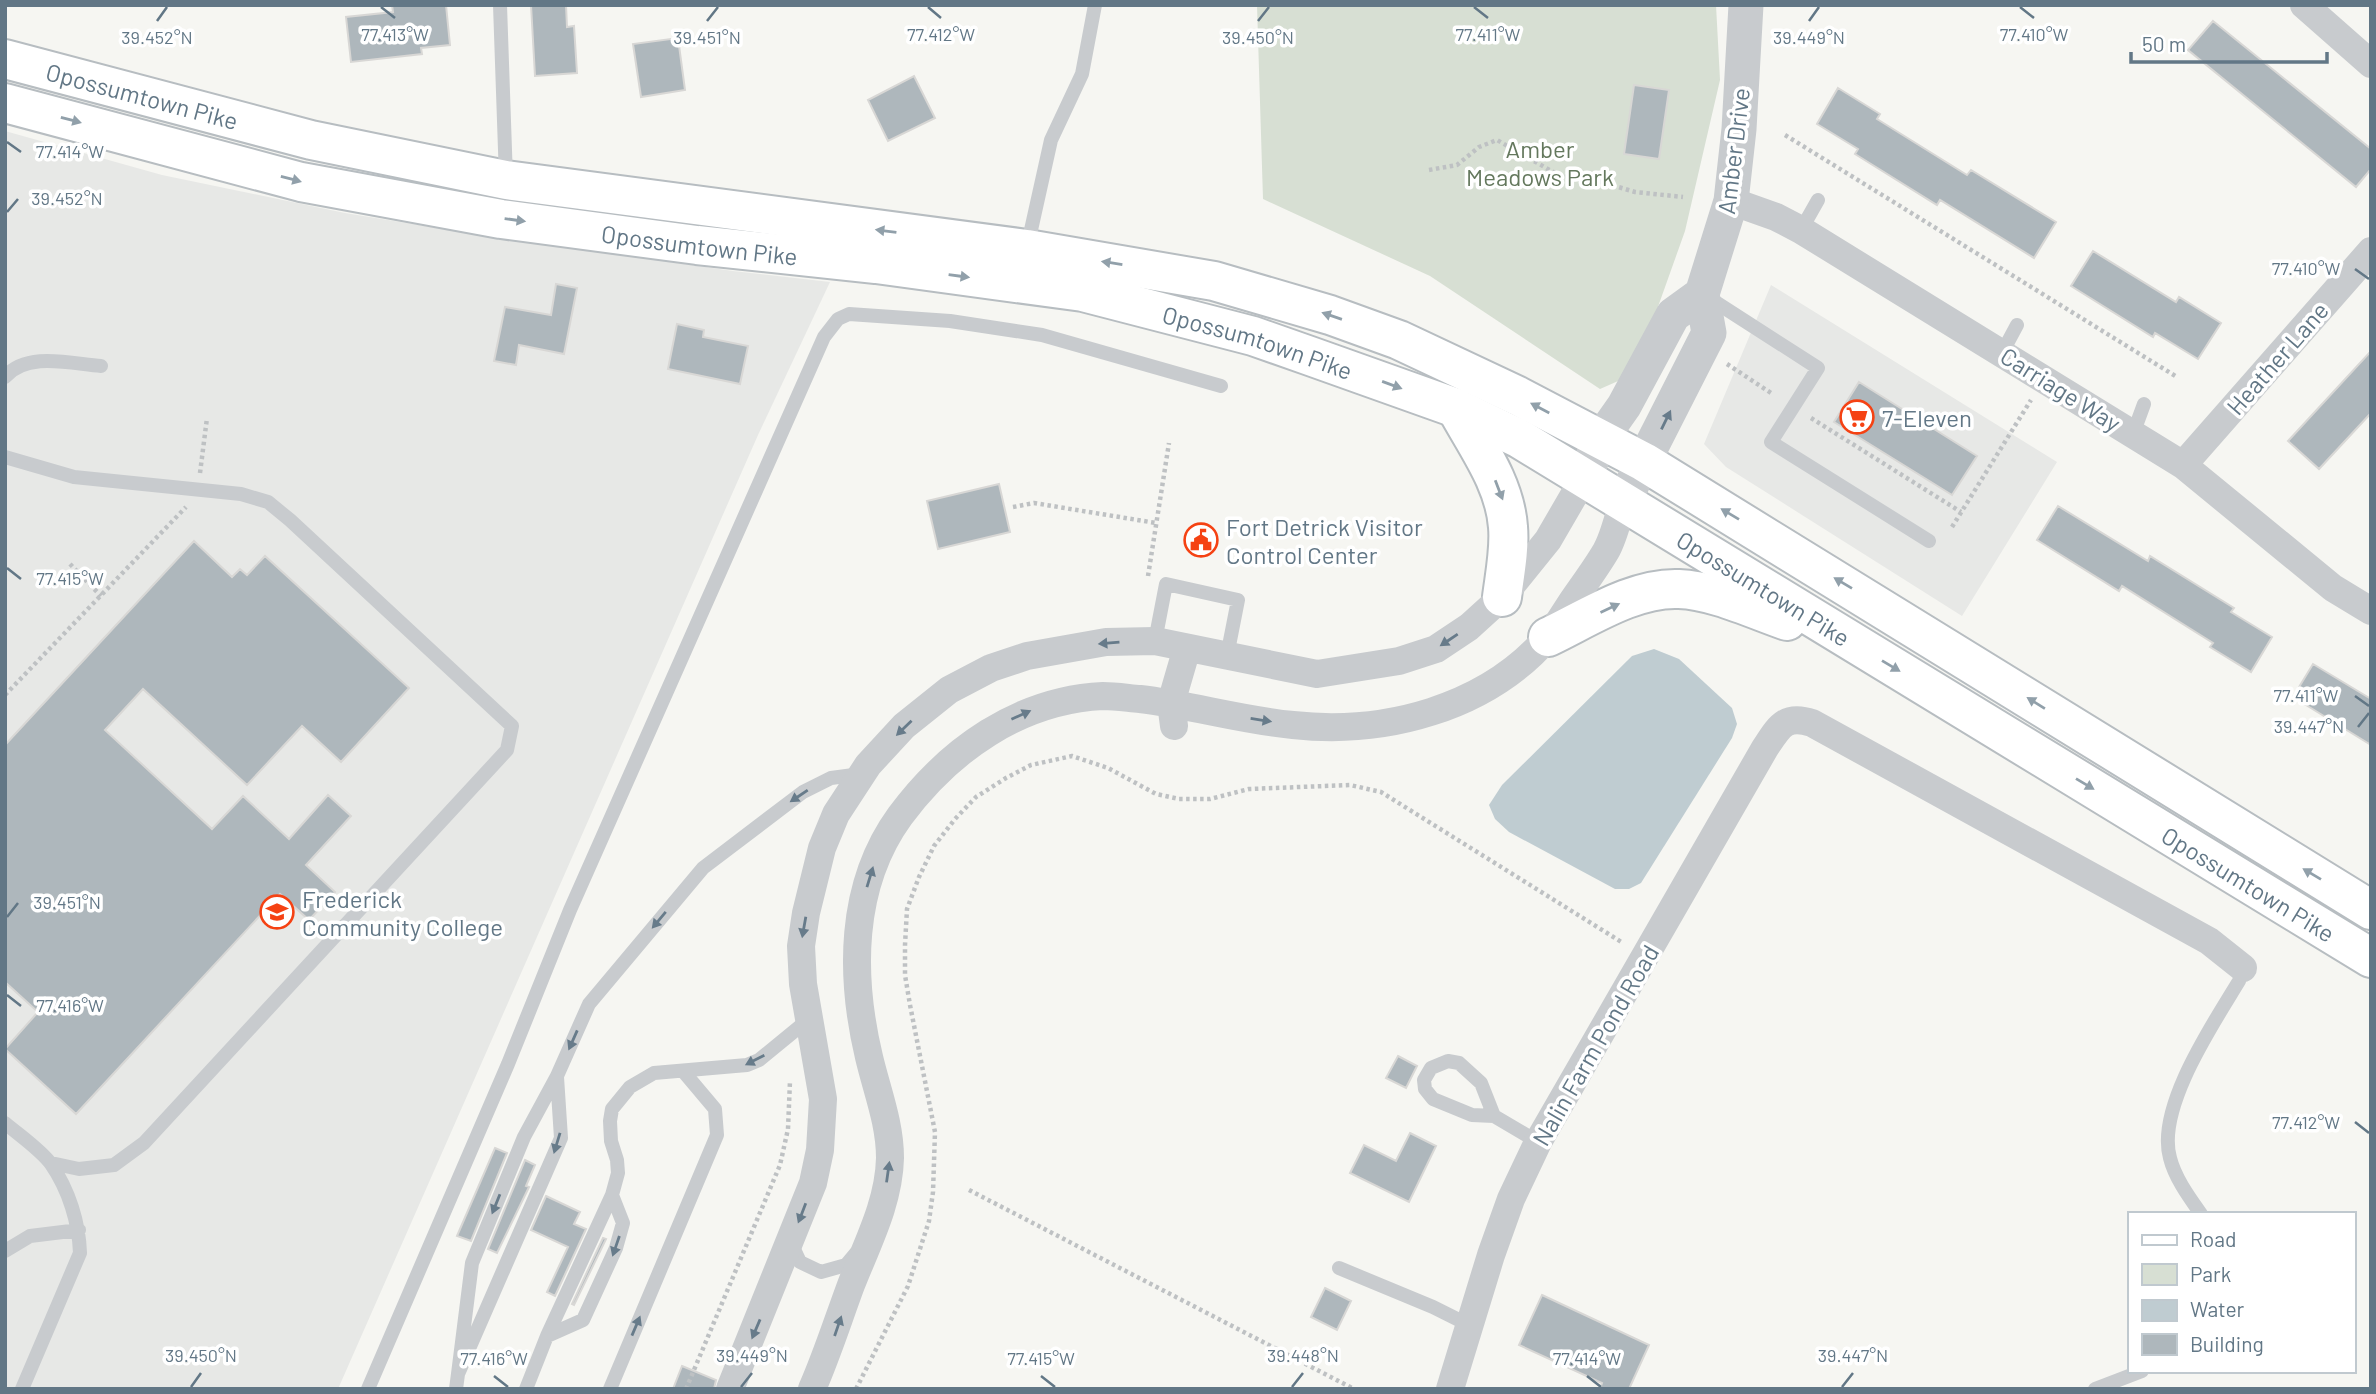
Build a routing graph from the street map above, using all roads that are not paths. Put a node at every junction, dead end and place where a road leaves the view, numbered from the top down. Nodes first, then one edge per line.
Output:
1 (500, 5) edge
2 (1096, 5) edge
3 (1746, 5) edge
4 (2304, 5) edge
5 (5, 59) edge
6 (2371, 64) edge
7 (5, 103) edge
8 (506, 180) junction
9 (1818, 200) dead end
10 (1731, 201) junction
11 (1801, 230) junction
12 (1027, 249) junction
13 (2371, 251) edge
14 (1702, 294) junction
15 (2017, 325) dead end
16 (2002, 352) junction
17 (101, 366) dead end
18 (5, 377) edge
19 (1222, 386) dead end
20 (2144, 404) dead end
21 (1456, 408) junction
22 (2133, 434) junction
23 (1600, 440) junction
24 (5, 457) edge
25 (1644, 462) junction
26 (2183, 465) junction
27 (1584, 478) junction
28 (1623, 502) junction
29 (1929, 541) dead end
30 (1502, 597) junction
31 (2371, 611) edge
32 (1548, 637) junction
33 (1156, 641) junction
34 (1852, 642) junction
35 (1187, 648) junction
36 (1227, 656) junction
37 (1172, 714) junction
38 (862, 774) junction
39 (2371, 910) edge
40 (2371, 958) edge
41 (2243, 968) joint
42 (809, 1019) junction
43 (683, 1071) junction
44 (557, 1076) junction
45 (1494, 1116) junction
46 (5, 1123) edge
47 (1538, 1142) junction
48 (51, 1163) junction
49 (612, 1195) junction
50 (2200, 1212) edge
51 (79, 1230) junction
52 (871, 1238) junction
53 (791, 1243) junction
54 (5, 1251) edge
55 (1339, 1268) dead end
56 (1469, 1325) junction
57 (547, 1336) junction
58 (2137, 1373) edge
59 (457, 1381) edge
60 (22, 1389) edge
61 (368, 1389) edge
62 (526, 1389) edge
63 (610, 1389) edge
64 (730, 1389) edge
65 (812, 1389) edge
66 (1450, 1389) edge
67 (2095, 1389) edge

1 - 8 lane
2 - 12 lane
3 - 10 street, Amber Drive
4 - 6 street
5 - 8 main road, Opossumtown Pike
7 -> 21 main road, Opossumtown Pike
12 -> 8 main road, Opossumtown Pike
9 - 11 lane
10 - 11 street, Carriage Way
10 - 14 street, Amber Drive
11 - 16 street, Carriage Way
23 -> 12 main road, Opossumtown Pike
13 - 26 street, Heather Lane
14 - 23 street
25 -> 14 street, Amber Drive
14 - 29 lane
15 - 16 lane
16 - 22 street, Carriage Way
17 - 18 lane
19 - 61 lane
20 - 22 lane
21 - 27 main road, Opossumtown Pike
21 -> 30 main road
22 - 26 street, Carriage Way
23 - 25 main road, Opossumtown Pike
23 - 27 street
24 - 48 lane
25 - 28 street, Amber Drive
39 -> 25 main road, Opossumtown Pike
26 - 31 street, Carriage Way
27 - 28 main road, Opossumtown Pike
27 - 30 street
28 - 32 street
28 - 34 main road, Opossumtown Pike
30 -> 36 street
32 -> 34 main road
37 -> 32 street
33 - 35 street
33 - 36 lane
33 -> 38 street
34 -> 40 main road, Opossumtown Pike
35 - 36 street
35 - 37 street
52 -> 37 street
38 -> 42 street
38 -> 44 lane
41 - 47 street, Nalin Farm Pond Road
41 - 50 lane
42 -> 43 lane
42 -> 53 street
43 - 49 lane
63 -> 43 lane
44 -> 59 lane
44 -> 59 lane
45 - 45 lane
45 - 47 lane
46 - 48 lane
47 - 56 street, Nalin Farm Pond Road
48 - 51 lane
49 - 57 lane
49 -> 57 lane
51 - 54 lane
51 - 60 lane
52 - 53 lane
65 -> 52 street
53 -> 64 street
55 - 56 lane
56 - 66 street, Nalin Farm Pond Road
57 - 62 lane
58 - 67 lane

